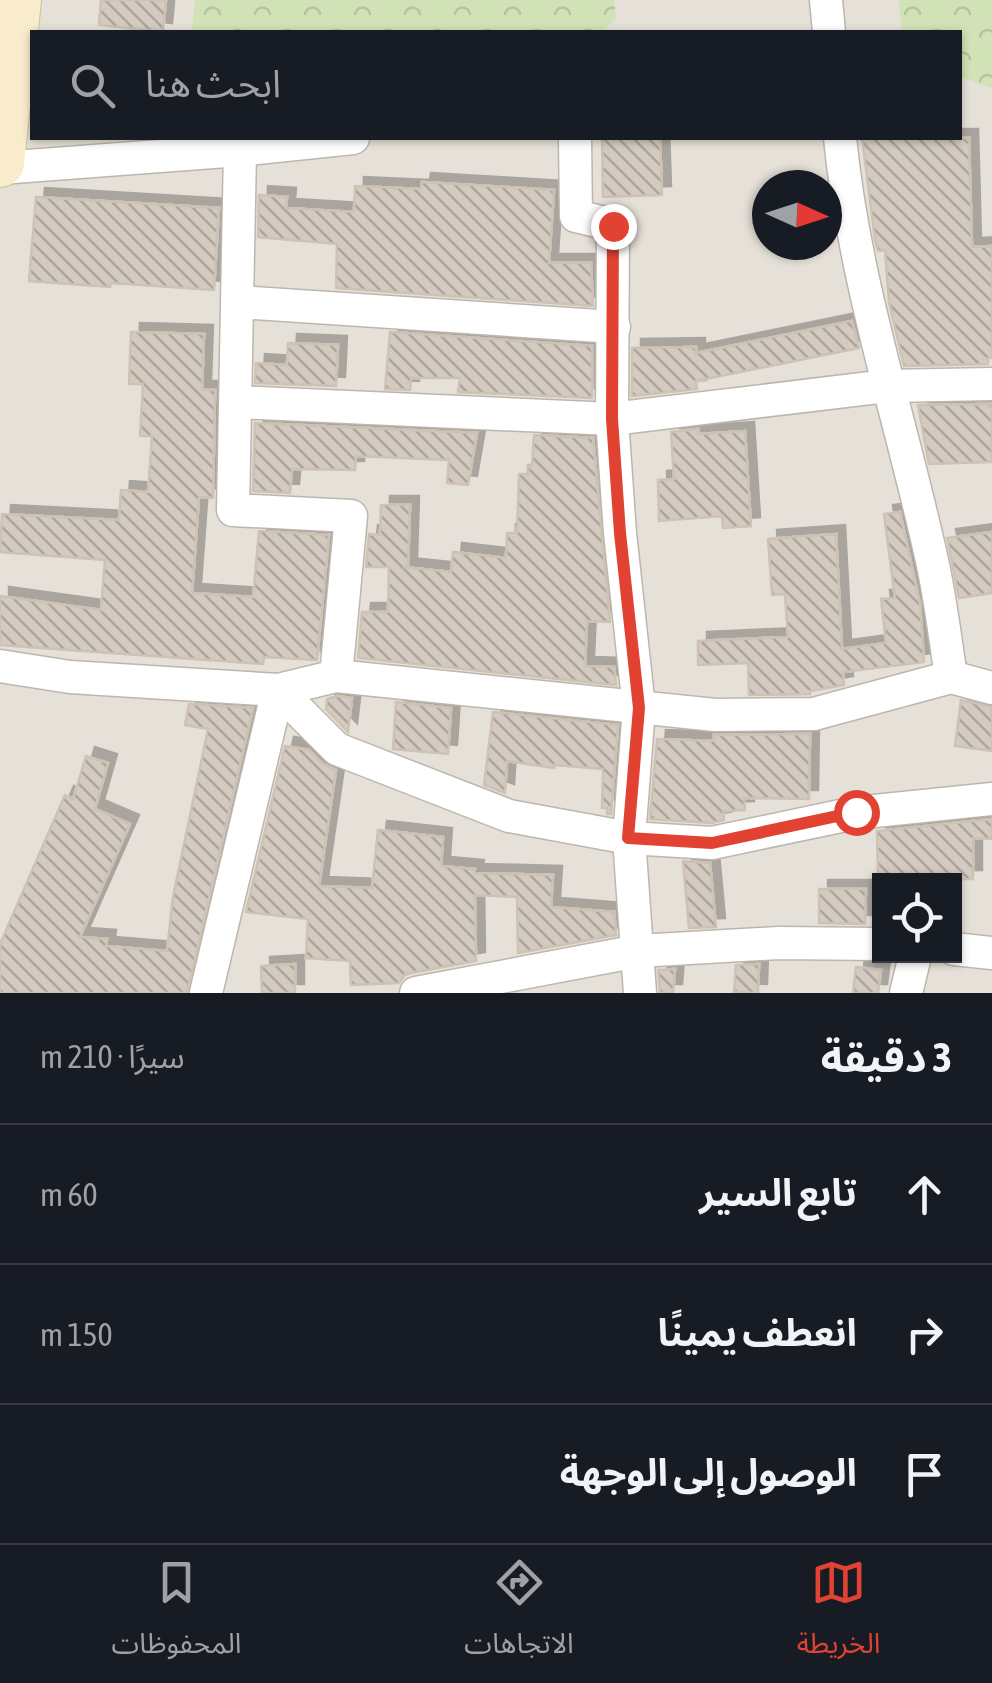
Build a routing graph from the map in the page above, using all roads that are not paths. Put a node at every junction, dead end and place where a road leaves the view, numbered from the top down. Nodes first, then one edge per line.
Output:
1 (17, 0) edge
2 (826, 0) edge
3 (829, 30) edge
4 (6, 67) edge
5 (334, 140) edge
6 (575, 140) edge
7 (840, 140) edge
8 (240, 150) junction
9 (0, 165) edge
10 (239, 302) junction
11 (614, 326) junction
12 (992, 384) edge
13 (886, 386) junction
14 (236, 402) junction
15 (612, 419) junction
16 (0, 666) edge
17 (336, 676) junction
18 (951, 677) junction
19 (992, 688) edge
20 (278, 690) junction
21 (639, 708) junction
22 (992, 799) edge
23 (628, 838) junction
24 (872, 944) edge
25 (962, 950) edge
26 (638, 951) junction
27 (992, 954) edge
28 (913, 963) edge
29 (206, 993) edge
30 (416, 993) edge
31 (640, 993) edge
32 (906, 993) edge

1 - 4 main road
2 - 3 street
4 - 9 main road
5 - 8 street
6 - 11 street
7 - 13 street
8 - 9 street
8 - 10 street
10 - 11 street
10 - 14 street
11 - 15 street
12 - 13 street
13 - 15 street
13 - 18 street
14 - 15 street
14 - 17 street
15 - 21 street
16 - 20 street
17 - 20 street
17 - 21 street
18 - 19 street
18 - 21 street
20 - 23 street
20 - 29 street
21 - 23 street
22 - 23 street
23 - 26 street
24 - 26 street
25 - 27 street
26 - 30 street
26 - 31 street
28 - 32 street

